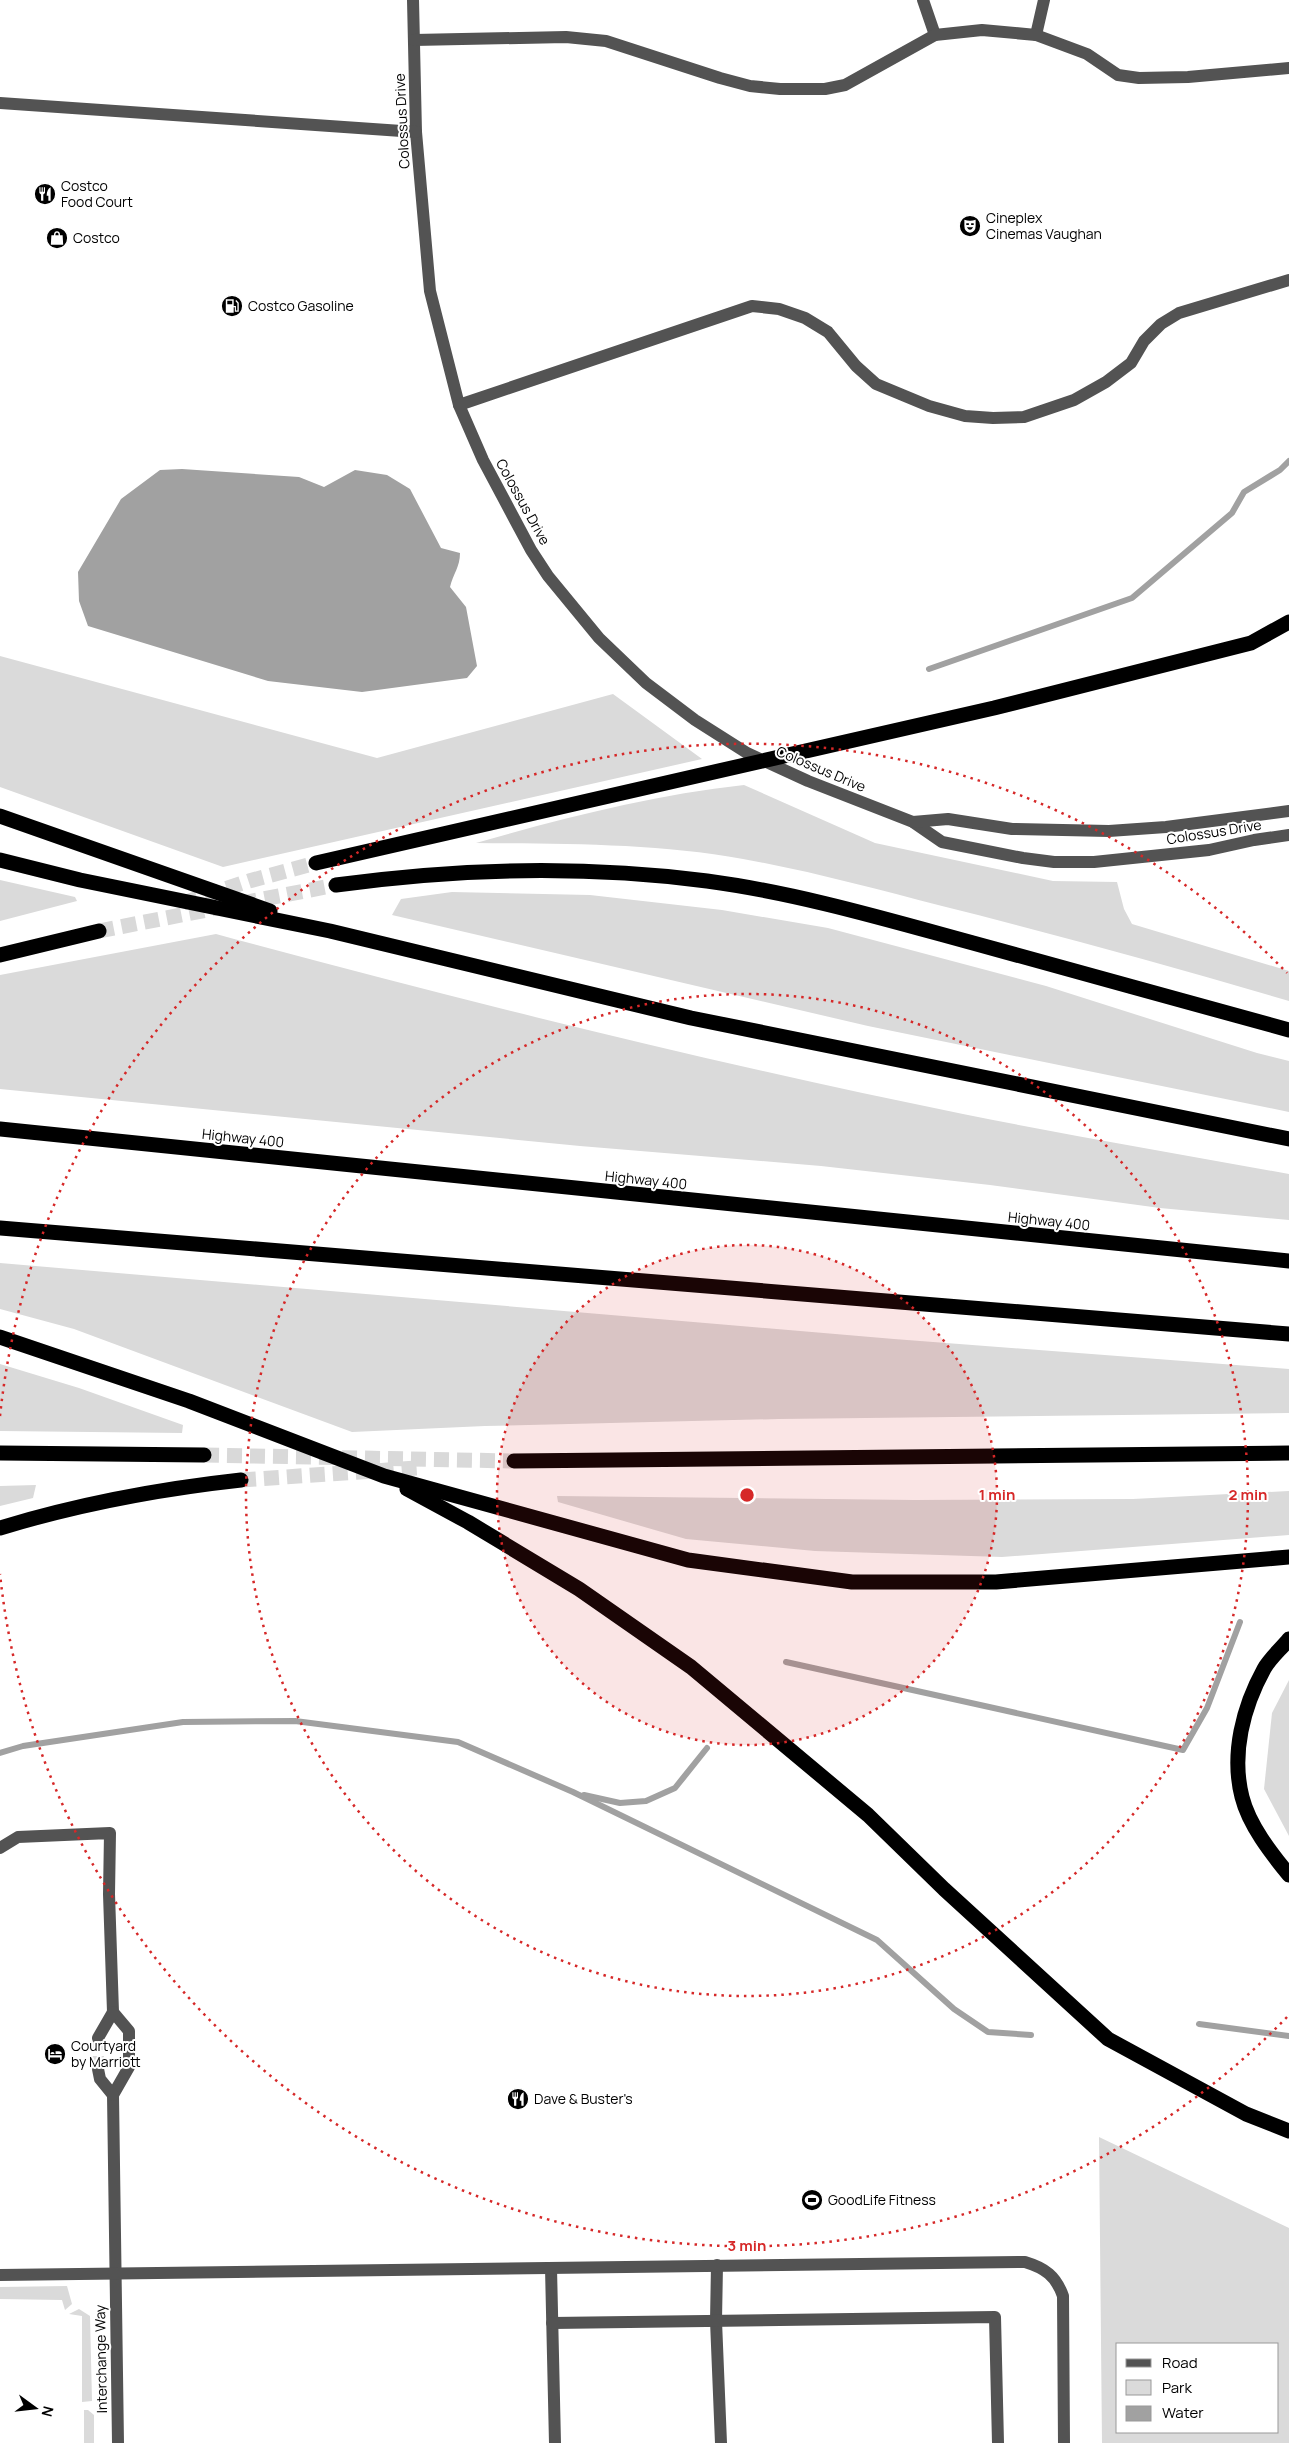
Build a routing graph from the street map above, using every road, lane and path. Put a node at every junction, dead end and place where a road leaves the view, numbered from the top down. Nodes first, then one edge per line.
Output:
1 (413, 0) edge
2 (923, 0) edge
3 (1044, 0) edge
4 (935, 35) junction
5 (1036, 35) junction
6 (414, 40) junction
7 (1289, 68) edge
8 (0, 103) edge
9 (416, 132) junction
10 (1289, 280) edge
11 (459, 405) junction
12 (1289, 622) edge
13 (1289, 811) edge
14 (0, 816) edge
15 (907, 820) junction
16 (1289, 835) edge
17 (0, 860) edge
18 (316, 863) tunnel mouth
19 (336, 885) tunnel mouth
20 (99, 931) tunnel mouth
21 (330, 931) junction
22 (0, 955) edge
23 (1289, 1030) edge
24 (0, 1129) edge
25 (1289, 1139) edge
26 (0, 1228) edge
27 (1289, 1261) edge
28 (1289, 1334) edge
29 (0, 1337) edge
30 (0, 1453) edge
31 (1289, 1453) edge
32 (204, 1455) tunnel mouth
33 (514, 1461) tunnel mouth
34 (384, 1476) junction
35 (241, 1480) tunnel mouth
36 (0, 1528) edge
37 (1289, 1557) edge
38 (1289, 1639) edge
39 (0, 1848) edge
40 (1289, 1875) edge
41 (113, 2012) junction
42 (98, 2038) tunnel mouth
43 (98, 2069) tunnel mouth
44 (113, 2095) junction
45 (1289, 2131) edge
46 (717, 2265) junction
47 (551, 2268) junction
48 (115, 2274) junction
49 (0, 2275) edge
50 (716, 2321) junction
51 (552, 2323) junction
52 (118, 2443) edge
53 (555, 2443) edge
54 (720, 2443) edge
55 (998, 2443) edge
56 (1064, 2443) edge

1 - 6 street, Colossus Drive
2 - 4 street
3 - 5 street
4 - 5 street
4 - 6 street
5 - 7 street
6 - 9 street, Colossus Drive
8 - 9 street
9 - 11 street, Colossus Drive
10 - 11 street
11 - 15 street, Colossus Drive
12 - 18 highway
13 - 15 street, Colossus Drive
14 - 21 highway
15 - 16 street, Colossus Drive
17 - 21 highway
19 - 23 highway
20 - 22 highway
21 - 25 highway
24 - 27 highway, Highway 400
26 - 28 highway
29 - 34 highway
30 - 32 highway
31 - 33 highway
34 - 37 highway
34 - 45 highway
35 - 36 highway
38 - 40 highway
39 - 41 street
41 - 42 street
41 - 44 street
43 - 44 street
44 - 48 street, Interchange Way
46 - 47 street
46 - 50 street
46 - 56 street
47 - 48 street
47 - 51 street
48 - 49 street
48 - 52 street, Interchange Way
50 - 51 street
50 - 54 street
50 - 55 street
51 - 53 street

